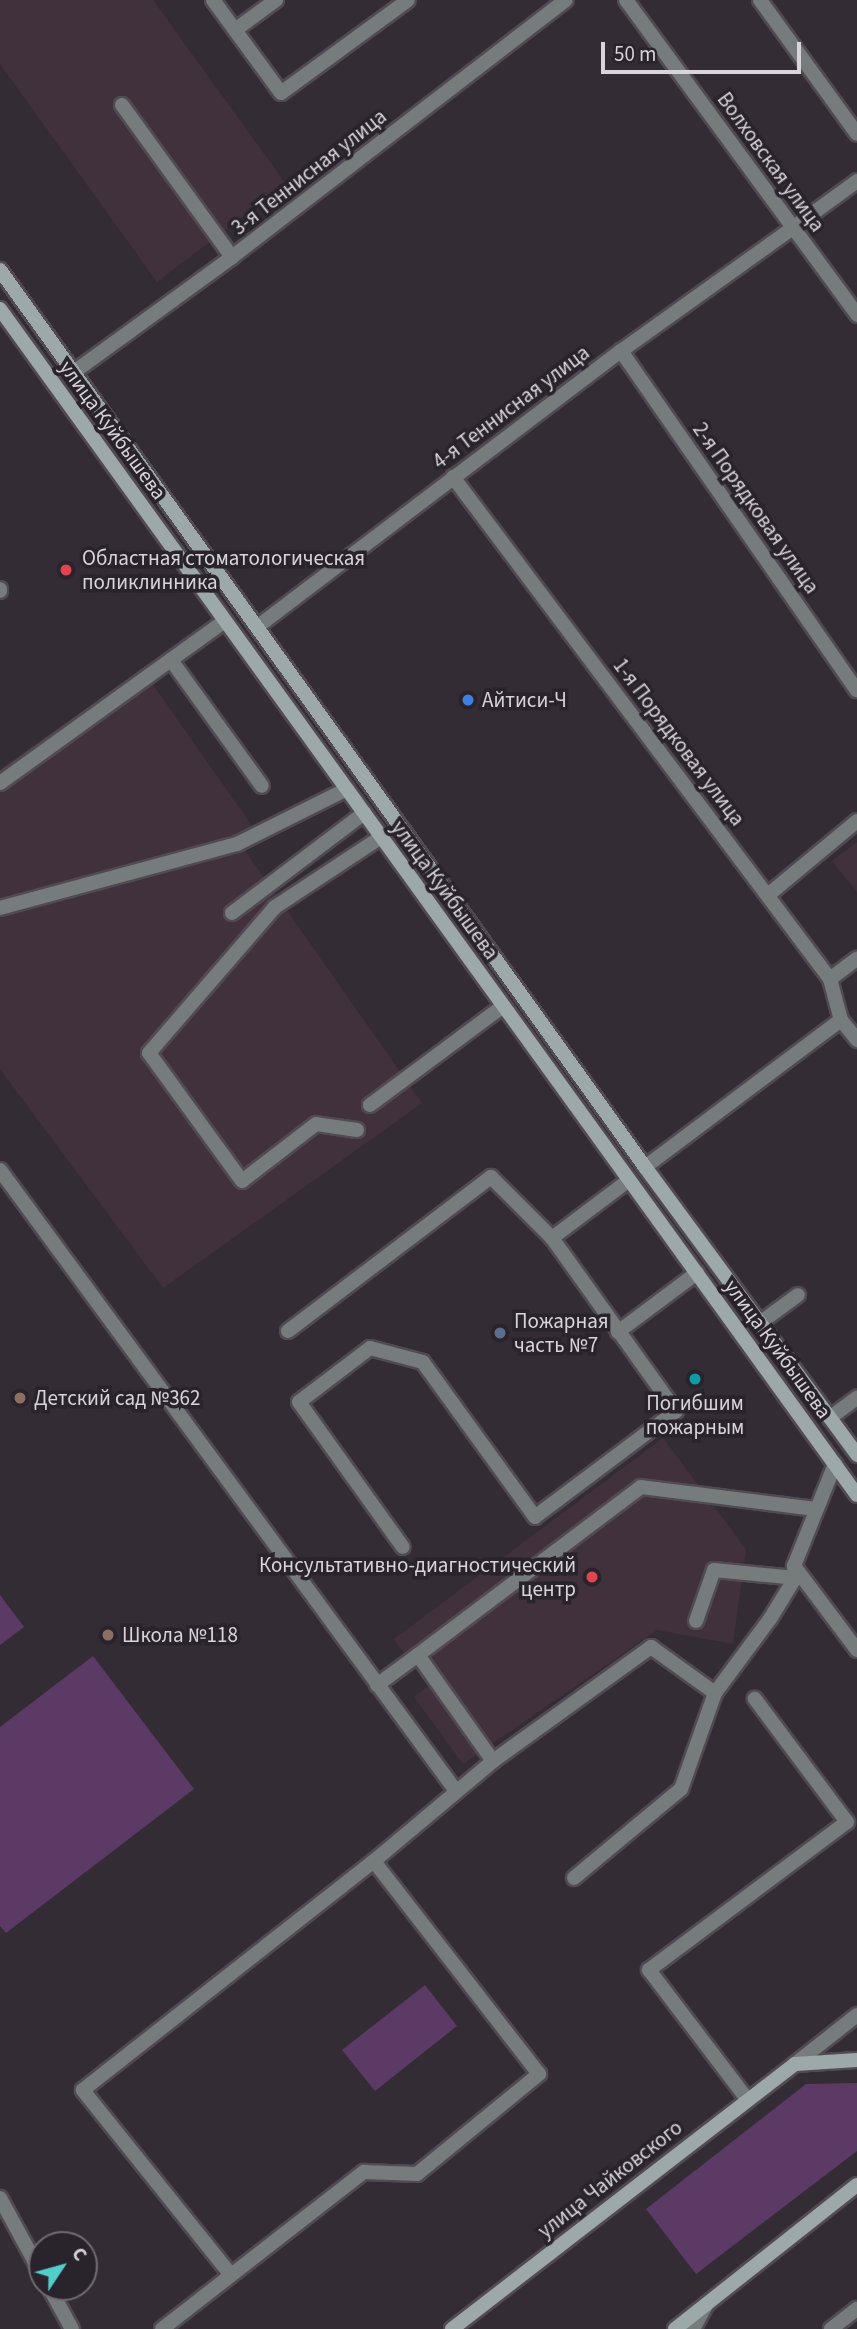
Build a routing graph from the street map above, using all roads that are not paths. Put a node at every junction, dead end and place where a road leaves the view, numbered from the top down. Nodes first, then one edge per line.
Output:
1 (213, 0) edge
2 (276, 0) edge
3 (408, 0) edge
4 (566, 0) edge
5 (626, 0) edge
6 (760, 0) edge
7 (235, 30) junction
8 (122, 105) dead end
9 (857, 134) edge
10 (857, 181) edge
11 (794, 227) junction
12 (232, 257) junction
13 (0, 270) edge
14 (0, 309) edge
15 (857, 315) edge
16 (621, 351) junction
17 (74, 372) junction
18 (453, 477) junction
19 (225, 621) junction
20 (257, 628) junction
21 (240, 642) junction
22 (172, 660) junction
23 (857, 690) edge
24 (0, 783) edge
25 (262, 786) dead end
26 (346, 789) junction
27 (364, 813) junction
28 (857, 821) edge
29 (381, 837) junction
30 (768, 895) junction
31 (0, 908) edge
32 (232, 914) dead end
33 (857, 959) edge
34 (830, 979) junction
35 (502, 1007) junction
36 (841, 1020) junction
37 (857, 1040) edge
38 (370, 1105) dead end
39 (357, 1130) dead end
40 (645, 1167) junction
41 (0, 1170) edge
42 (629, 1180) junction
43 (552, 1238) junction
44 (696, 1273) junction
45 (798, 1295) dead end
46 (760, 1323) junction
47 (288, 1331) dead end
48 (618, 1332) junction
49 (857, 1398) edge
50 (830, 1418) junction
51 (857, 1455) edge
52 (835, 1464) junction
53 (857, 1495) edge
54 (815, 1509) junction
55 (403, 1547) dead end
56 (794, 1572) junction
57 (696, 1621) dead end
58 (857, 1650) edge
59 (418, 1655) junction
60 (377, 1685) junction
61 (715, 1693) junction
62 (755, 1699) dead end
63 (493, 1760) junction
64 (456, 1791) junction
65 (374, 1861) junction
66 (574, 1878) dead end
67 (857, 2015) edge
68 (857, 2060) edge
69 (794, 2064) junction
70 (747, 2099) junction
71 (857, 2185) edge
72 (0, 2198) edge
73 (28, 2249) edge
74 (231, 2275) junction
75 (57, 2301) edge
76 (707, 2304) junction
77 (855, 2314) edge
78 (72, 2329) edge
79 (162, 2329) edge
80 (452, 2329) edge
81 (675, 2329) edge
82 (693, 2329) edge
83 (831, 2329) edge

1 - 7 street
2 - 7 street
3 - 7 street
4 - 12 street, 3-я Теннисная улица
5 - 11 street, Волховская улица
6 - 9 street
8 - 12 street
10 - 11 street, 4-я Теннисная улица
11 - 15 street, Волховская улица
11 - 16 street, 4-я Теннисная улица
12 - 17 street, 3-я Теннисная улица
13 - 17 main road, улица Куйбышева
14 - 19 main road, улица Куйбышева
16 - 18 street, 4-я Теннисная улица
16 - 23 street, 2-я Порядковая улица
17 - 20 main road, улица Куйбышева
18 - 20 street, 4-я Теннисная улица
18 - 30 street, 1-я Порядковая улица
19 - 21 main road, улица Куйбышева
19 - 22 street
20 - 21 main road
20 - 40 main road, улица Куйбышева
21 - 26 main road, улица Куйбышева
22 - 24 street
22 - 25 street
26 - 27 main road, улица Куйбышева
26 - 31 street
27 - 29 main road, улица Куйбышева
27 - 32 street
28 - 30 street
29 - 35 main road, улица Куйбышева
29 - 39 street
30 - 34 street, 1-я Порядковая улица
33 - 34 street
34 - 36 street, 1-я Порядковая улица
35 - 38 street
35 - 42 main road, улица Куйбышева
36 - 37 street, 1-я Порядковая улица
36 - 40 street
40 - 42 main road
40 - 46 main road, улица Куйбышева
41 - 60 street
42 - 43 street
42 - 44 main road, улица Куйбышева
43 - 47 street
43 - 48 street
44 - 48 street
44 - 52 main road, улица Куйбышева
45 - 46 street
46 - 50 main road, улица Куйбышева
48 - 55 street
49 - 50 street
50 - 51 main road, улица Куйбышева
52 - 53 main road, улица Куйбышева
52 - 54 street
54 - 56 street
54 - 59 street
56 - 57 street
56 - 58 street
56 - 61 street
59 - 60 street
59 - 63 street
60 - 64 street
61 - 63 street
61 - 66 street
62 - 70 street
63 - 64 street
64 - 65 street
65 - 74 street
65 - 74 street
67 - 69 street, улица Чайковского
68 - 69 main road
69 - 70 main road, улица Чайковского
70 - 80 main road, улица Чайковского
71 - 76 main road
72 - 73 street
74 - 79 street
75 - 78 street
76 - 81 main road
76 - 82 street
77 - 83 street

